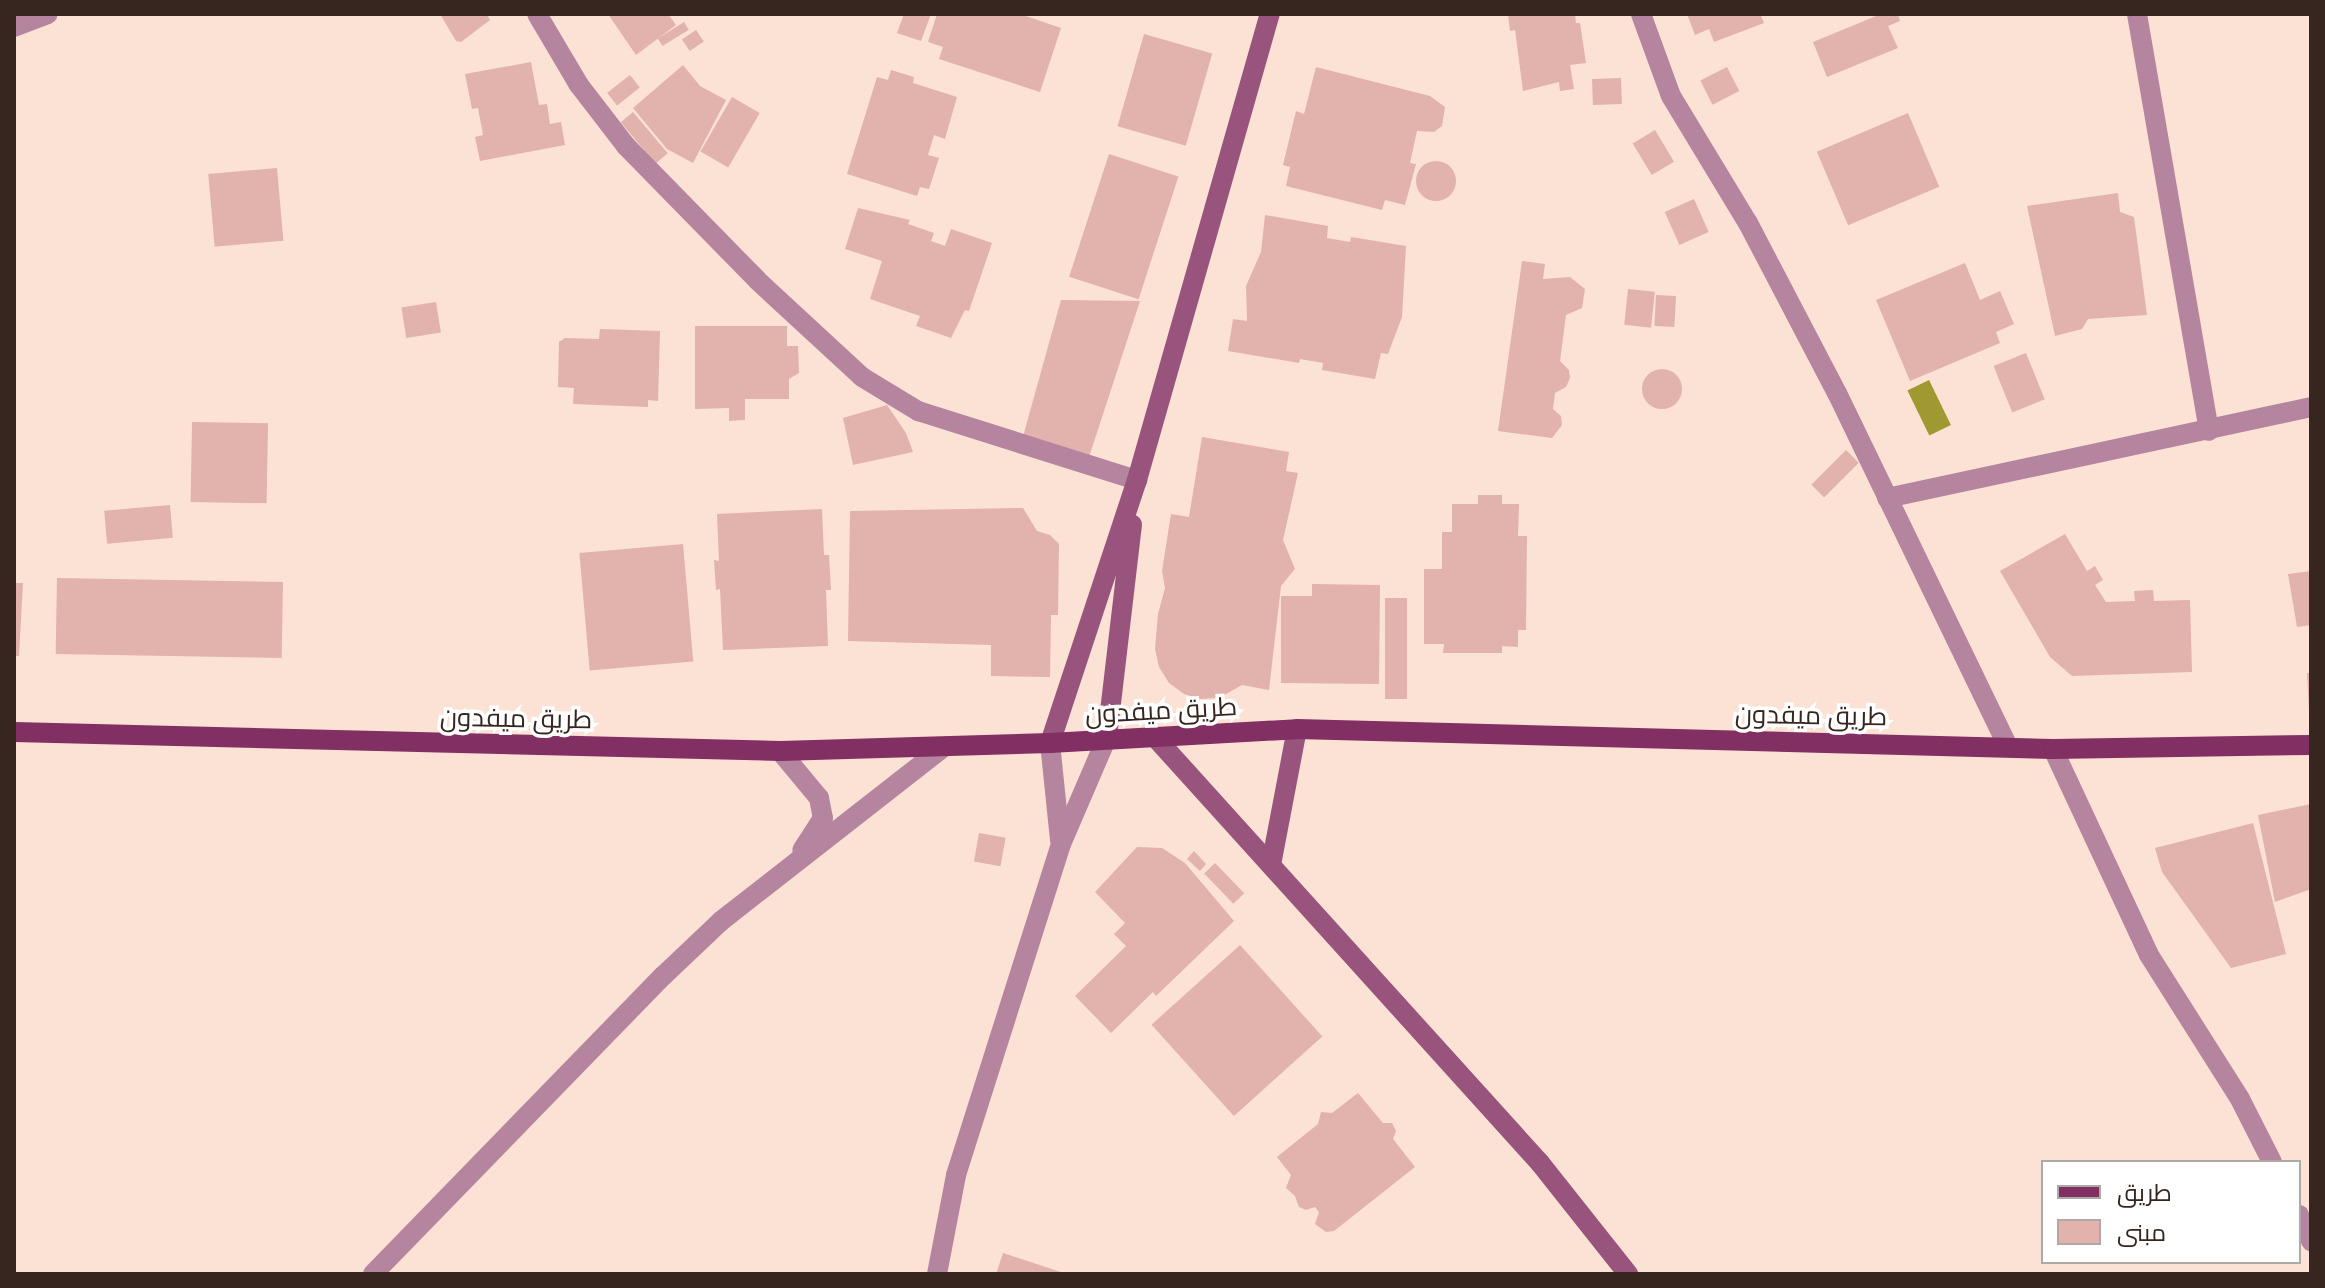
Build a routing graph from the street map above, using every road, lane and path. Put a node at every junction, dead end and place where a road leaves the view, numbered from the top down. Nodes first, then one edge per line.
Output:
1 (48, 14) edge
2 (537, 14) edge
3 (1270, 14) edge
4 (1641, 14) edge
5 (2137, 14) edge
6 (14, 27) edge
7 (2311, 407) edge
8 (2209, 431) junction
9 (1137, 480) junction
10 (1887, 498) junction
11 (1297, 729) junction
12 (14, 732) edge
13 (1153, 735) junction
14 (1107, 737) junction
15 (1050, 743) junction
16 (2311, 745) edge
17 (2008, 746) junction
18 (944, 747) junction
19 (2053, 749) junction
20 (780, 751) junction
21 (1061, 844) junction
22 (1271, 865) junction
23 (790, 867) junction
24 (2271, 1160) edge
25 (2301, 1219) edge
26 (2311, 1241) edge
27 (373, 1274) edge
28 (937, 1274) edge
29 (1628, 1274) edge

1 - 6 street
2 - 9 street
3 - 9 street
4 - 10 street
5 - 8 street
7 - 8 street
8 - 10 street
9 - 14 street
9 - 15 street
10 - 17 street
11 - 13 main road, طريق ميفدون
11 - 17 main road, طريق ميفدون
11 - 22 street
12 - 20 main road, طريق ميفدون
13 - 14 main road, طريق ميفدون
13 - 22 street
14 - 15 main road, طريق ميفدون
14 - 21 street
15 - 18 main road, طريق ميفدون
15 - 21 street
16 - 19 main road, طريق ميفدون
17 - 19 main road, طريق ميفدون
18 - 20 main road, طريق ميفدون
18 - 23 street
19 - 24 street
20 - 23 street
21 - 28 street
22 - 29 street
23 - 27 street
25 - 26 street

